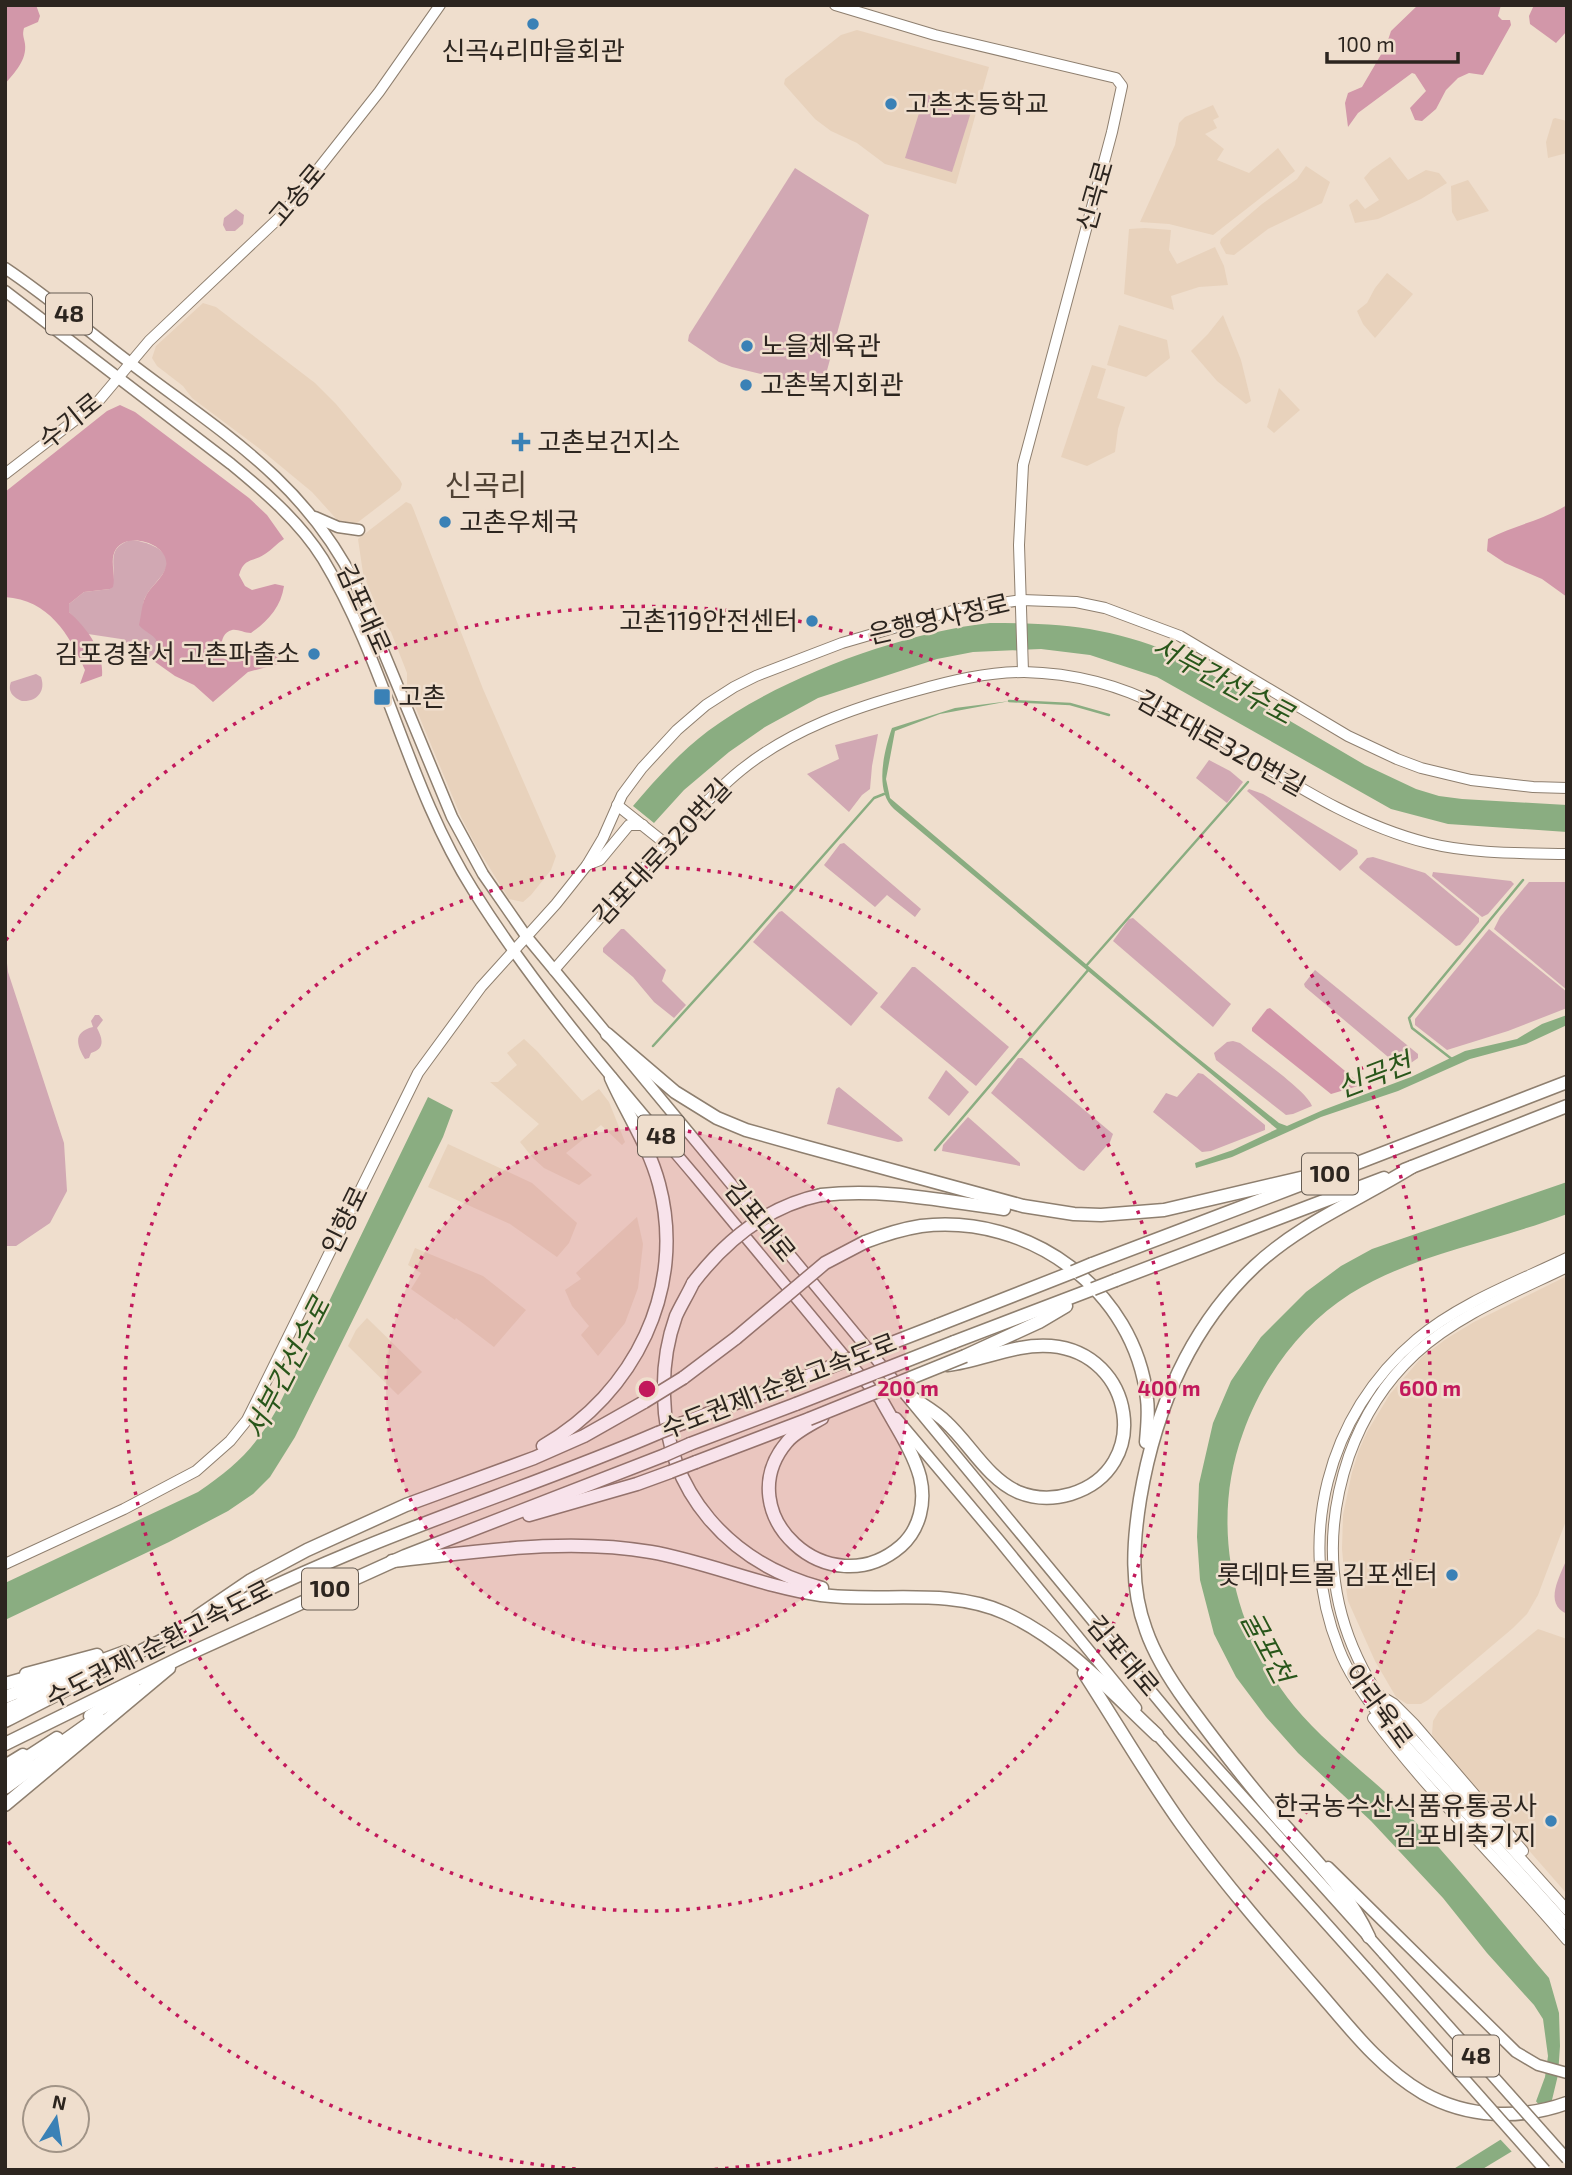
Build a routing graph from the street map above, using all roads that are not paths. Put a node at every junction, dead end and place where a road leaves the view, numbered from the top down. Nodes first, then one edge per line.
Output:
1 (440, 5) edge
2 (835, 5) edge
3 (5, 268) edge
4 (5, 291) edge
5 (130, 363) junction
6 (118, 378) junction
7 (5, 474) edge
8 (313, 516) junction
9 (359, 530) dead end
10 (1022, 605) junction
11 (1023, 667) junction
12 (1567, 788) edge
13 (617, 805) junction
14 (643, 825) junction
15 (666, 844) junction
16 (1567, 854) edge
17 (587, 865) junction
18 (526, 936) junction
19 (513, 952) junction
20 (554, 970) junction
21 (607, 1034) junction
22 (611, 1078) junction
23 (1567, 1082) edge
24 (1567, 1106) edge
25 (1348, 1167) junction
26 (1412, 1167) junction
27 (1074, 1214) junction
28 (1567, 1258) edge
29 (1567, 1267) edge
30 (1093, 1289) junction
31 (969, 1359) junction
32 (907, 1394) junction
33 (882, 1401) junction
34 (811, 1421) junction
35 (506, 1468) junction
36 (1144, 1474) junction
37 (451, 1538) junction
38 (391, 1562) junction
39 (5, 1564) edge
40 (861, 1598) junction
41 (171, 1635) junction
42 (184, 1656) junction
43 (1075, 1658) junction
44 (5, 1695) edge
45 (1373, 1697) junction
46 (5, 1721) edge
47 (1184, 1731) junction
48 (1157, 1735) junction
49 (5, 1744) edge
50 (5, 1769) edge
51 (5, 1777) edge
52 (5, 1783) edge
53 (5, 1788) edge
54 (5, 1794) edge
55 (5, 1802) edge
56 (1274, 1813) junction
57 (1567, 1901) edge
58 (1567, 1910) edge
59 (1567, 1925) edge
60 (1369, 1937) junction
61 (1567, 1940) edge
62 (1567, 2073) edge
63 (1565, 2104) edge
64 (1567, 2159) edge
65 (1545, 2170) edge

1 - 5 street, 고송로
2 - 10 street, 신곡로
3 - 5 main road, 김포대로 / 48
4 - 6 main road, 김포대로 / 48
5 - 6 street, 수기로
5 - 8 main road, 김포대로 / 48
6 - 7 street, 수기로
6 - 19 main road, 김포대로 / 48
8 - 9 main road
8 - 18 main road, 김포대로 / 48
10 - 11 street
10 - 12 street, 은행영사정로
10 - 13 street, 은행영사정로
11 - 15 street, 김포대로320번길
11 - 16 street, 김포대로320번길
13 - 14 street
13 - 17 street, 은행영사정로
14 - 15 street
14 - 17 street
15 - 20 street, 김포대로320번길
17 - 18 street, 은행영사정로
18 - 19 street, 인향로
18 - 20 main road, 김포대로 / 48
19 - 22 main road, 김포대로 / 48
19 - 39 street, 인향로
20 - 21 main road, 김포대로 / 48
21 - 27 highway
21 - 32 main road, 김포대로 / 48
22 - 33 main road, 김포대로 / 48
22 - 35 highway
23 - 25 highway, 수도권제1순환고속도로 / 100
24 - 26 highway, 수도권제1순환고속도로 / 100
25 - 27 highway
25 - 41 highway, 수도권제1순환고속도로 / 100, bridge
26 - 30 highway, 수도권제1순환고속도로 / 100, bridge
26 - 36 highway
27 - 40 highway, bridge
28 - 45 street, 아라육로
29 - 45 street, 아라육로
30 - 31 highway
30 - 37 highway, 수도권제1순환고속도로 / 100, bridge
31 - 32 highway
31 - 34 highway, bridge
32 - 47 main road, 김포대로 / 48
33 - 34 highway
33 - 48 main road, 김포대로 / 48
34 - 37 highway, bridge
35 - 36 highway, bridge
35 - 41 highway
36 - 56 highway
37 - 38 highway, 수도권제1순환고속도로 / 100
38 - 40 highway
38 - 42 highway, 수도권제1순환고속도로 / 100
40 - 43 highway
41 - 44 highway
41 - 44 highway
41 - 46 highway, 수도권제1순환고속도로 / 100
42 - 49 highway, 수도권제1순환고속도로 / 100
42 - 50 highway
42 - 51 highway
42 - 52 highway
42 - 53 highway
42 - 54 highway
42 - 55 highway
43 - 48 highway
43 - 63 highway
45 - 57 street
45 - 58 street, 아라육로
45 - 59 street, 아라육로
45 - 61 street
47 - 56 main road
47 - 60 main road, 김포대로 / 48
48 - 65 main road, 김포대로 / 48, bridge
56 - 60 highway
56 - 62 main road
60 - 64 main road, 김포대로 / 48, bridge

